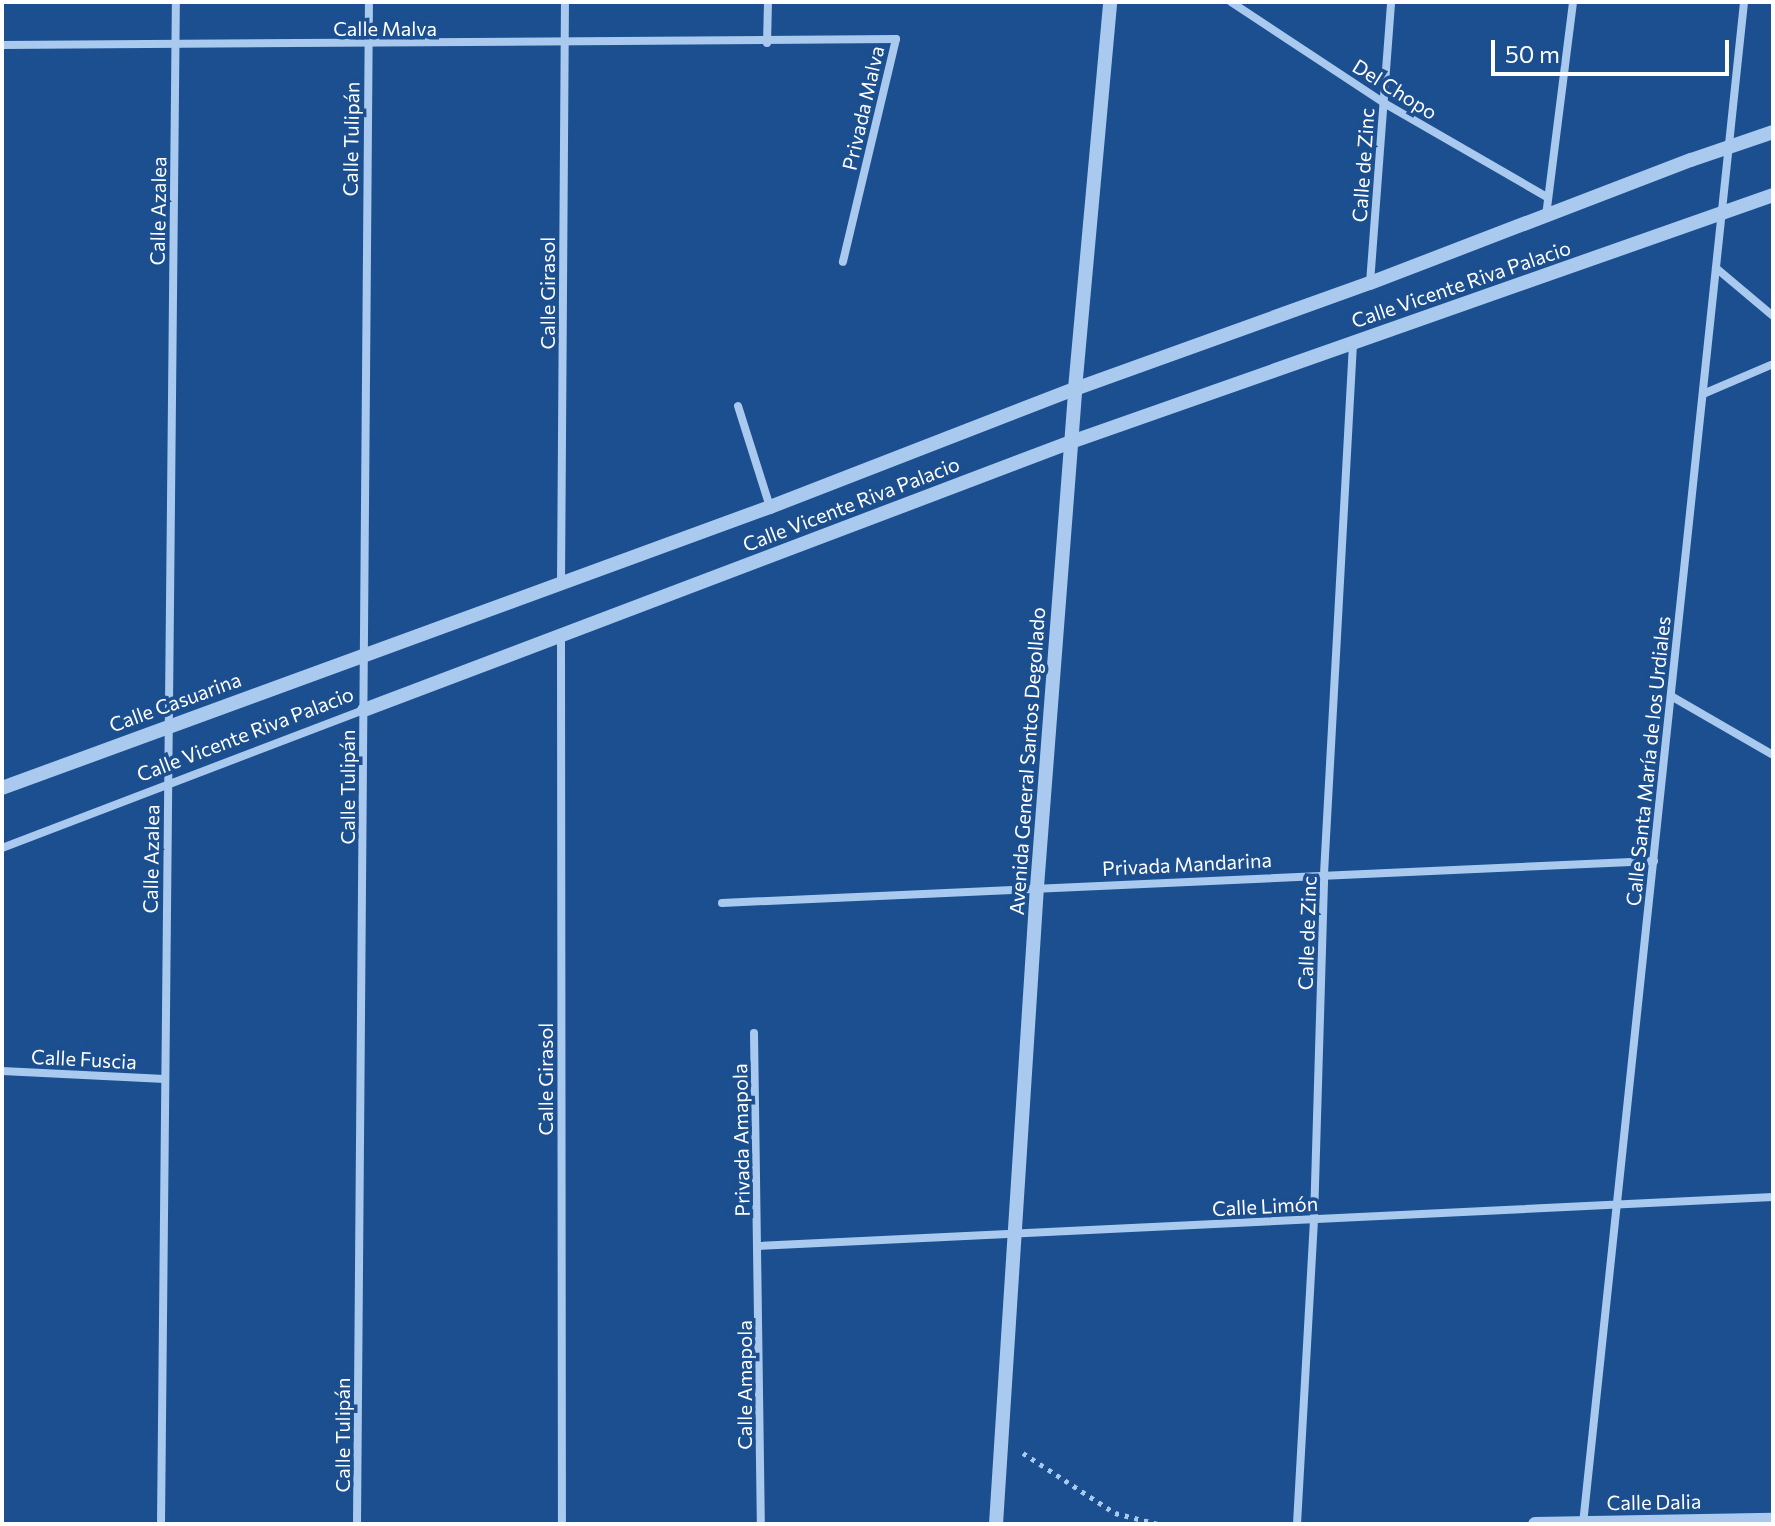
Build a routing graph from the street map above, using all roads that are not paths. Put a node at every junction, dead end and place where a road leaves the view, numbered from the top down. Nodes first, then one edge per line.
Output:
1 (176, 2) edge
2 (369, 2) edge
3 (565, 2) edge
4 (768, 2) edge
5 (1110, 2) edge
6 (1231, 2) edge
7 (1391, 2) edge
8 (1573, 2) edge
9 (1744, 2) edge
10 (565, 43) junction
11 (767, 43) junction
12 (368, 44) junction
13 (2, 45) edge
14 (175, 45) junction
15 (1384, 103) junction
16 (1773, 132) edge
17 (1728, 148) junction
18 (1773, 195) edge
19 (1547, 197) junction
20 (1722, 215) junction
21 (1546, 217) junction
22 (843, 262) dead end
23 (1716, 268) junction
24 (1370, 283) junction
25 (1773, 316) edge
26 (1353, 343) junction
27 (1773, 364) edge
28 (1075, 389) junction
29 (1703, 394) junction
30 (738, 406) dead end
31 (1071, 442) junction
32 (770, 507) junction
33 (561, 584) junction
34 (561, 634) junction
35 (362, 654) junction
36 (1671, 696) junction
37 (364, 710) junction
38 (169, 726) junction
39 (1773, 755) edge
40 (168, 785) junction
41 (2, 788) edge
42 (2, 848) edge
43 (1654, 861) junction
44 (1324, 874) junction
45 (1037, 887) junction
46 (722, 903) dead end
47 (754, 1033) dead end
48 (2, 1071) edge
49 (165, 1079) junction
50 (1773, 1197) edge
51 (1618, 1204) junction
52 (1314, 1219) junction
53 (1016, 1237) junction
54 (759, 1246) junction
55 (1773, 1520) edge
56 (161, 1524) edge
57 (357, 1524) edge
58 (562, 1524) edge
59 (761, 1524) edge
60 (996, 1524) edge
61 (1297, 1524) edge
62 (1535, 1524) edge
63 (1583, 1524) edge

1 - 14 street, Calle Azalea
2 - 12 street, Calle Tulipán
3 - 10 street, Calle Girasol
4 - 11 street
5 - 28 street, Avenida General Santos Degollado
6 - 15 street, Del Chopo
7 - 15 street, Calle de Zinc
8 - 19 street
9 - 17 street, Calle Santa María de los Urdiales
10 - 11 street, Calle Malva
10 - 12 street, Calle Malva
10 - 33 street, Calle Girasol
11 - 22 street, Privada Malva
12 - 14 street, Calle Malva
12 - 35 street, Calle Tulipán
13 - 14 street, Calle Malva
14 - 38 street, Calle Azalea
15 - 19 street, Del Chopo
15 - 24 street, Calle de Zinc
16 - 17 street, Calle Vicente Riva Palacio
17 - 20 street, Calle Santa María de los Urdiales
17 - 21 street, Calle Vicente Riva Palacio
18 - 20 street, Calle Vicente Riva Palacio
19 - 21 street
20 - 23 street, Calle Santa María de los Urdiales
20 - 26 street, Calle Vicente Riva Palacio
21 - 24 street, Calle Vicente Riva Palacio
23 - 25 street
23 - 29 street, Calle Santa María de los Urdiales
24 - 28 street, Calle Vicente Riva Palacio
26 - 31 street, Calle Vicente Riva Palacio
26 - 44 street, Calle de Zinc
27 - 29 street
28 - 31 street, Avenida General Santos Degollado
28 - 32 street, Calle Vicente Riva Palacio
29 - 36 street, Calle Santa María de los Urdiales
30 - 32 street
31 - 34 street, Calle Vicente Riva Palacio
31 - 45 street, Avenida General Santos Degollado
32 - 33 street, Calle Vicente Riva Palacio
33 - 35 street, Calle Vicente Riva Palacio
34 - 37 street, Calle Vicente Riva Palacio
34 - 58 street, Calle Girasol
35 - 37 street, Calle Tulipán
35 - 38 street, Calle Casuarina
36 - 39 street
36 - 43 street, Calle Santa María de los Urdiales
37 - 40 street, Calle Vicente Riva Palacio
37 - 57 street, Calle Tulipán
38 - 40 street, Calle Azalea
38 - 41 street, Calle Casuarina
40 - 42 street, Calle Vicente Riva Palacio
40 - 49 street, Calle Azalea
43 - 44 street, Privada Mandarina
43 - 51 street, Calle Santa María de los Urdiales
44 - 45 street, Privada Mandarina
44 - 52 street, Calle de Zinc
45 - 46 street, Privada Mandarina
45 - 53 street, Avenida General Santos Degollado
47 - 54 street, Privada Amapola
48 - 49 street, Calle Fuscia
49 - 56 street, Calle Azalea
50 - 51 street, Calle Limón
51 - 52 street, Calle Limón
51 - 63 street, Calle Santa María de los Urdiales
52 - 53 street, Calle Limón
52 - 61 street, Calle de Zinc
53 - 54 street, Calle Limón
53 - 60 street, Avenida General Santos Degollado
54 - 59 street, Calle Amapola
55 - 63 street, Calle Dalia
62 - 63 street, Calle Dalia

